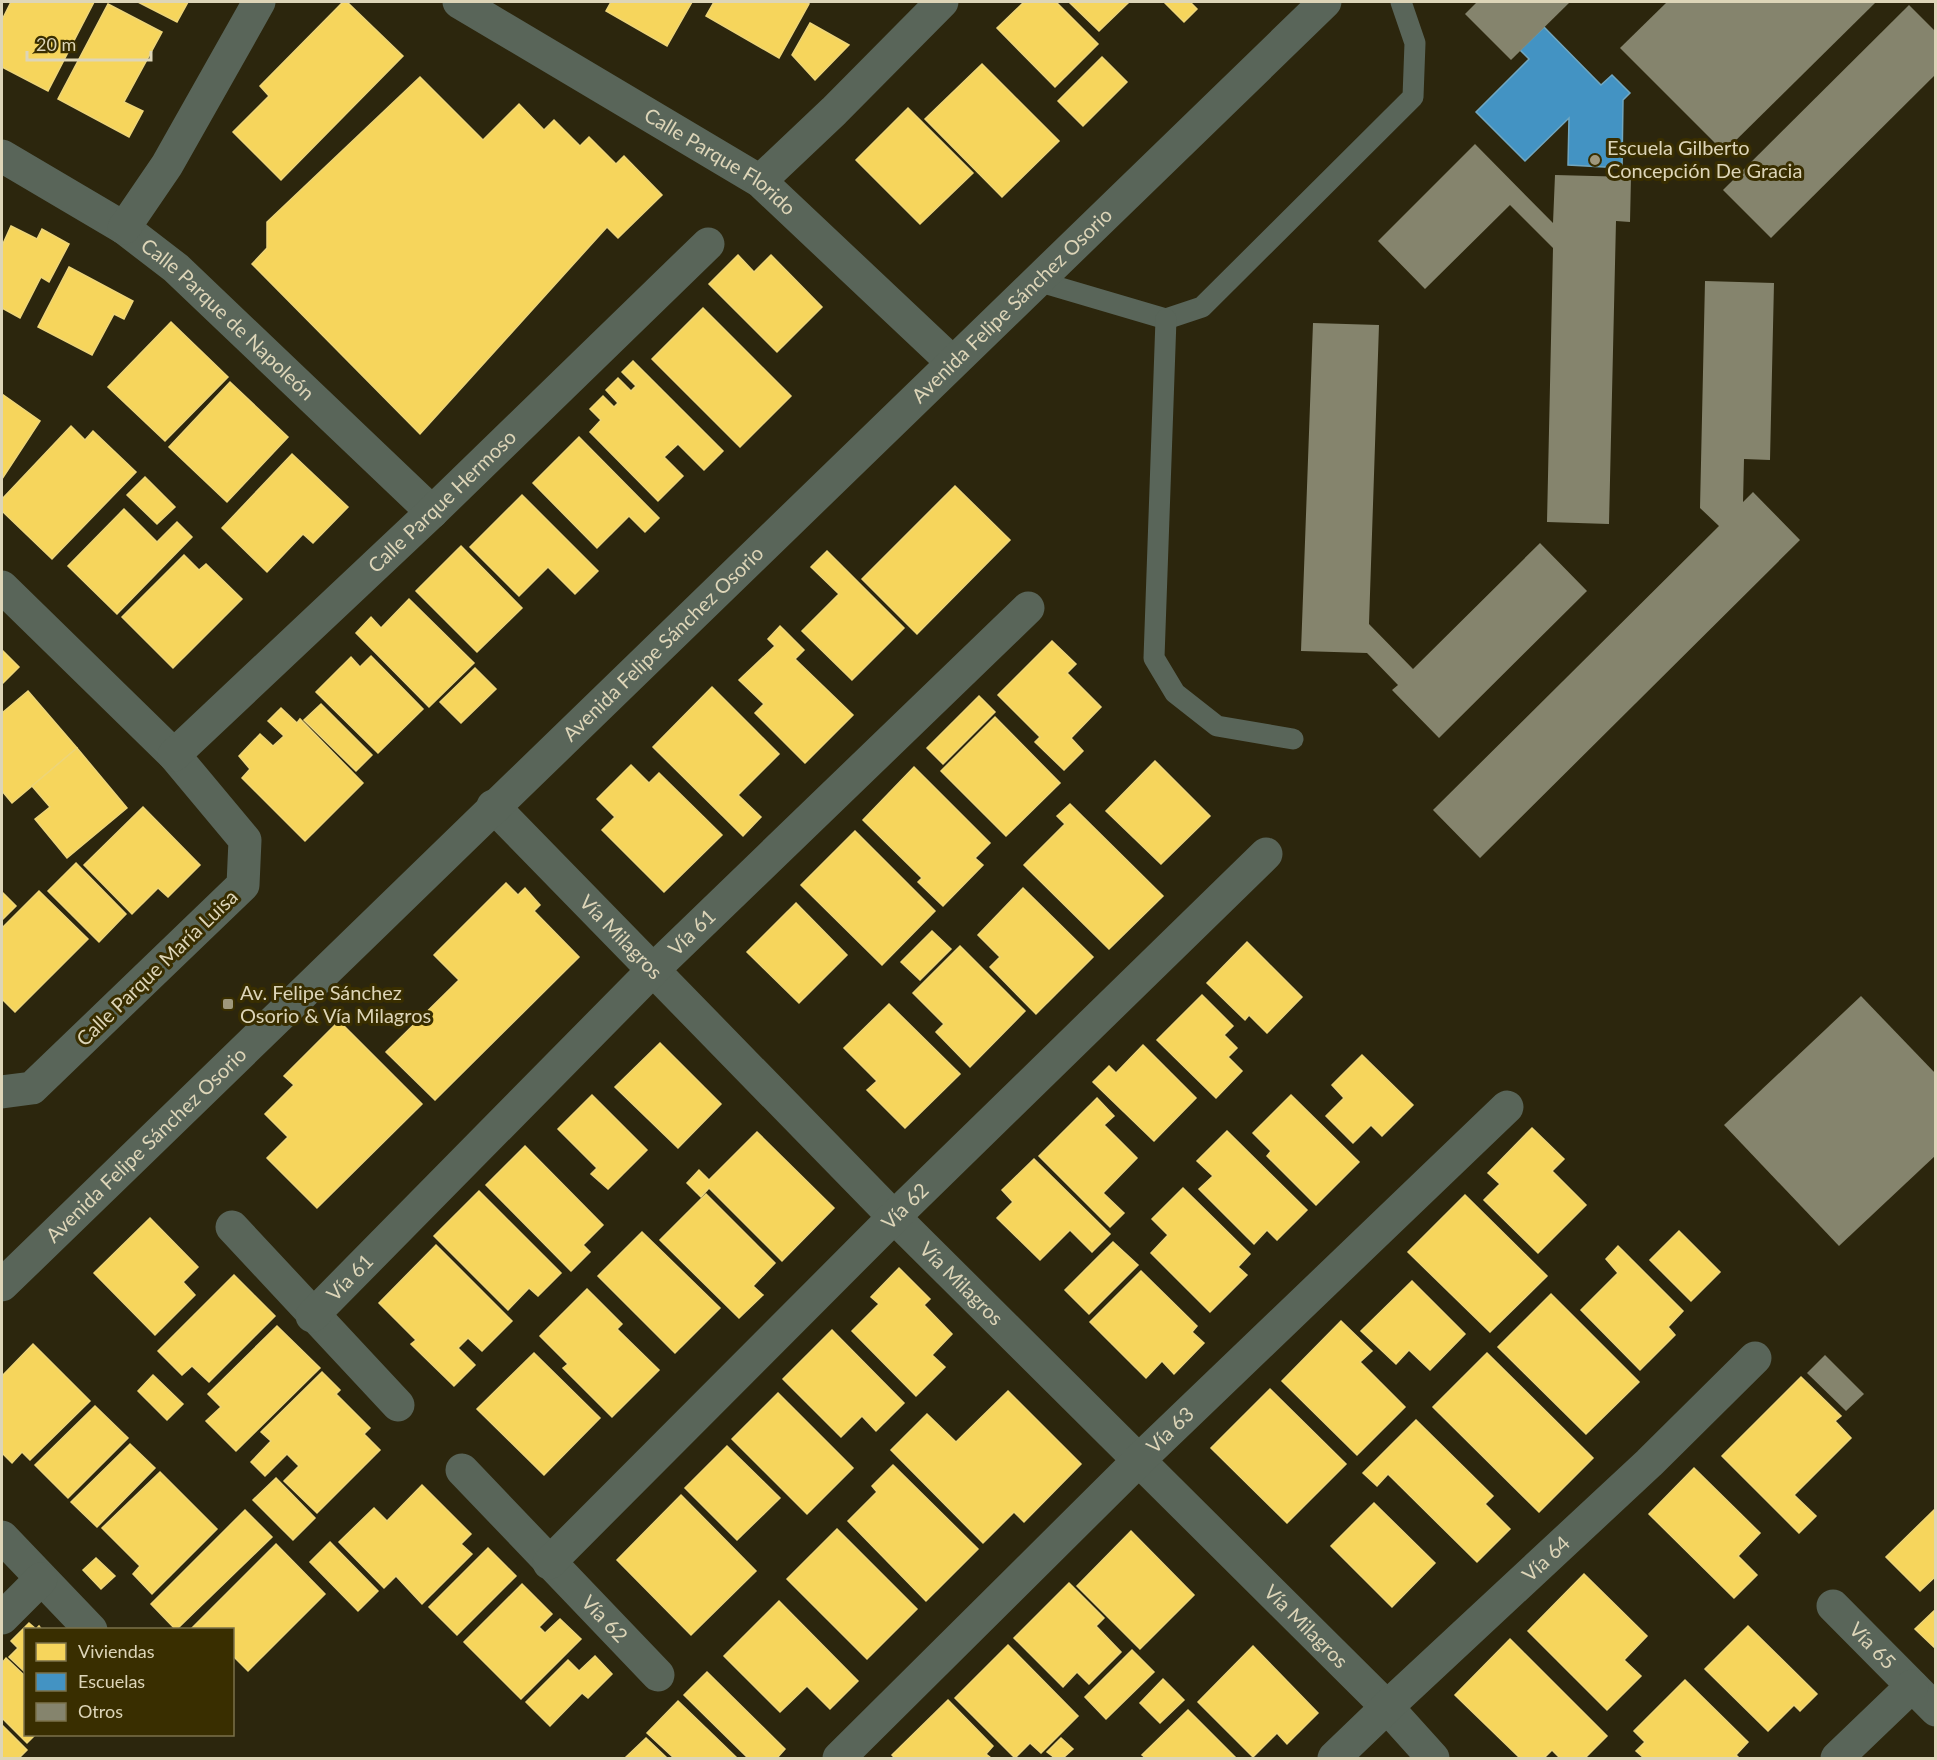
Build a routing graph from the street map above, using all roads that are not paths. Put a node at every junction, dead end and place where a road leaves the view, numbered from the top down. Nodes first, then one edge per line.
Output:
1 (259, 2) edge
2 (459, 2) edge
3 (942, 2) edge
4 (1325, 2) edge
5 (1401, 2) edge
6 (2, 156) edge
7 (760, 181) junction
8 (124, 228) junction
9 (708, 244) dead end
10 (1037, 281) junction
11 (1166, 319) junction
12 (952, 362) junction
13 (432, 512) junction
14 (2, 587) edge
15 (1028, 608) dead end
16 (1293, 739) dead end
17 (174, 754) junction
18 (493, 806) junction
19 (1266, 854) dead end
20 (653, 970) junction
21 (2, 1092) edge
22 (1507, 1107) dead end
23 (894, 1216) junction
24 (232, 1227) dead end
25 (2, 1285) edge
26 (312, 1316) junction
27 (1755, 1358) dead end
28 (398, 1405) dead end
29 (1137, 1461) junction
30 (462, 1470) dead end
31 (2, 1537) edge
32 (549, 1563) junction
33 (41, 1579) junction
34 (1833, 1606) dead end
35 (2, 1618) edge
36 (90, 1628) edge
37 (658, 1675) dead end
38 (1912, 1686) junction
39 (1387, 1707) junction
40 (1935, 1710) edge
41 (839, 1758) edge
42 (1334, 1758) edge
43 (1433, 1758) edge
44 (1837, 1758) edge

1 - 8 street
2 - 7 street, Calle Parque Florido
3 - 7 street
4 - 10 street, Avenida Felipe Sánchez Osorio
5 - 11 lane
6 - 8 street, Calle Parque de Napoleón
7 - 12 street, Calle Parque Florido
8 - 13 street, Calle Parque de Napoleón
9 - 13 street, Calle Parque Hermoso
10 - 11 lane
10 - 12 street, Avenida Felipe Sánchez Osorio
11 - 16 lane
12 - 18 street, Avenida Felipe Sánchez Osorio
13 - 17 street, Calle Parque Hermoso
14 - 17 street, Calle Parque María Luisa
15 - 20 street, Vía 61
17 - 21 street, Calle Parque María Luisa
18 - 20 street, Vía Milagros
18 - 25 street, Avenida Felipe Sánchez Osorio
19 - 23 street, Vía 62
20 - 23 street, Vía Milagros
20 - 26 street, Vía 61
22 - 29 street, Vía 63
23 - 29 street, Vía Milagros
23 - 32 street, Vía 62
24 - 26 street, Vía 61
26 - 28 street, Vía 61
27 - 39 street, Vía 64
29 - 39 street, Vía Milagros
29 - 41 street, Vía 63
30 - 32 street, Vía 62
31 - 33 street
32 - 37 street, Vía 62
33 - 35 street
33 - 36 street
34 - 38 street, Vía 65
38 - 40 street, Vía 65
38 - 44 street, Vía 65
39 - 42 street, Vía 64
39 - 43 street, Vía Milagros

